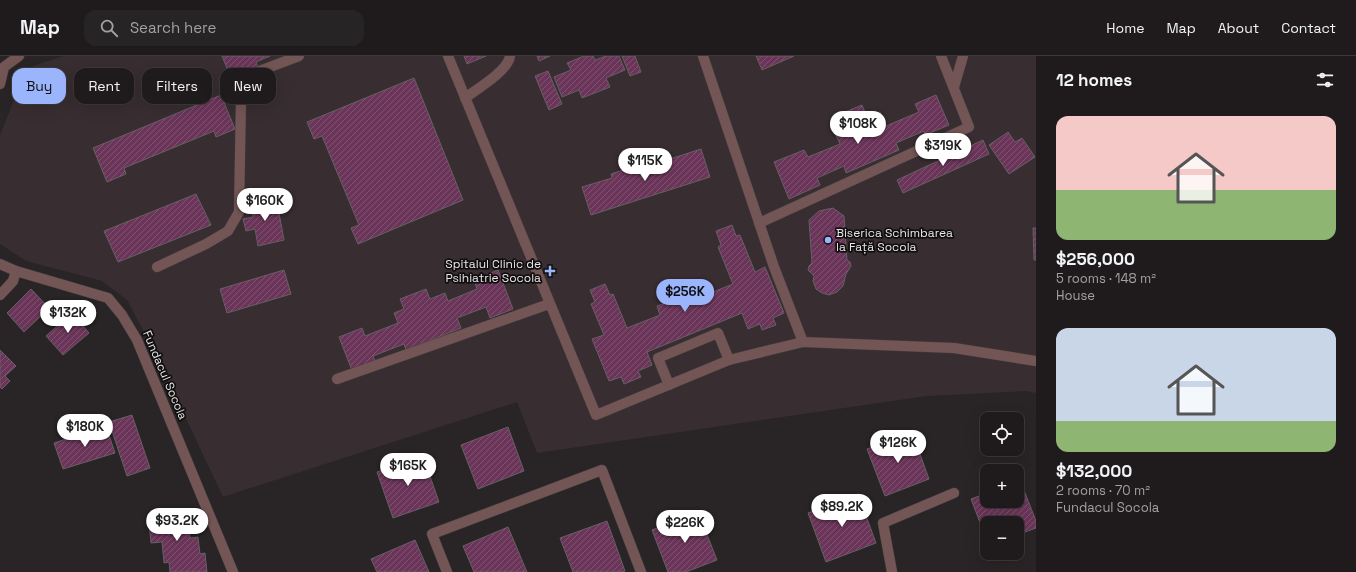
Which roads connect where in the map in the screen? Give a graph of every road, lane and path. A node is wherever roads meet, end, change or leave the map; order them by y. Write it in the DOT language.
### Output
graph roads {
  1 [pos="19,56"];
  2 [pos="299,56"];
  3 [pos="448,56"];
  4 [pos="510,56"];
  5 [pos="704,56"];
  6 [pos="942,56"];
  7 [pos="963,56"];
  8 [pos="0,84"];
  9 [pos="954,87"];
  10 [pos="465,98"];
  11 [pos="759,223"];
  12 [pos="0,264"];
  13 [pos="157,267"];
  14 [pos="16,270"];
  15 [pos="0,295"];
  16 [pos="549,304"];
  17 [pos="803,342"];
  18 [pos="729,360"];
  19 [pos="1036,361"];
  20 [pos="337,380"];
  21 [pos="669,385"];
  22 [pos="954,493"];
  23 [pos="233,572"];
  24 [pos="447,572"];
  25 [pos="641,572"];
  26 [pos="892,572"];
  1 -- 8 [label="street"];
  2 -- 13 [label="street"];
  3 -- 10 [label="street"];
  4 -- 10 [label="street"];
  5 -- 11 [label="street"];
  6 -- 9 [label="street"];
  7 -- 9 [label="street"];
  9 -- 11 [label="street"];
  10 -- 16 [label="street"];
  11 -- 17 [label="street"];
  12 -- 14 [label="street, Fundacul Socola"];
  14 -- 15 [label="street"];
  14 -- 23 [label="street, Fundacul Socola"];
  16 -- 20 [label="street"];
  16 -- 21 [label="street"];
  17 -- 18 [label="street"];
  17 -- 19 [label="street"];
  18 -- 21 [label="street"];
  18 -- 21 [label="street"];
  22 -- 26 [label="street"];
  24 -- 25 [label="street"];
}
